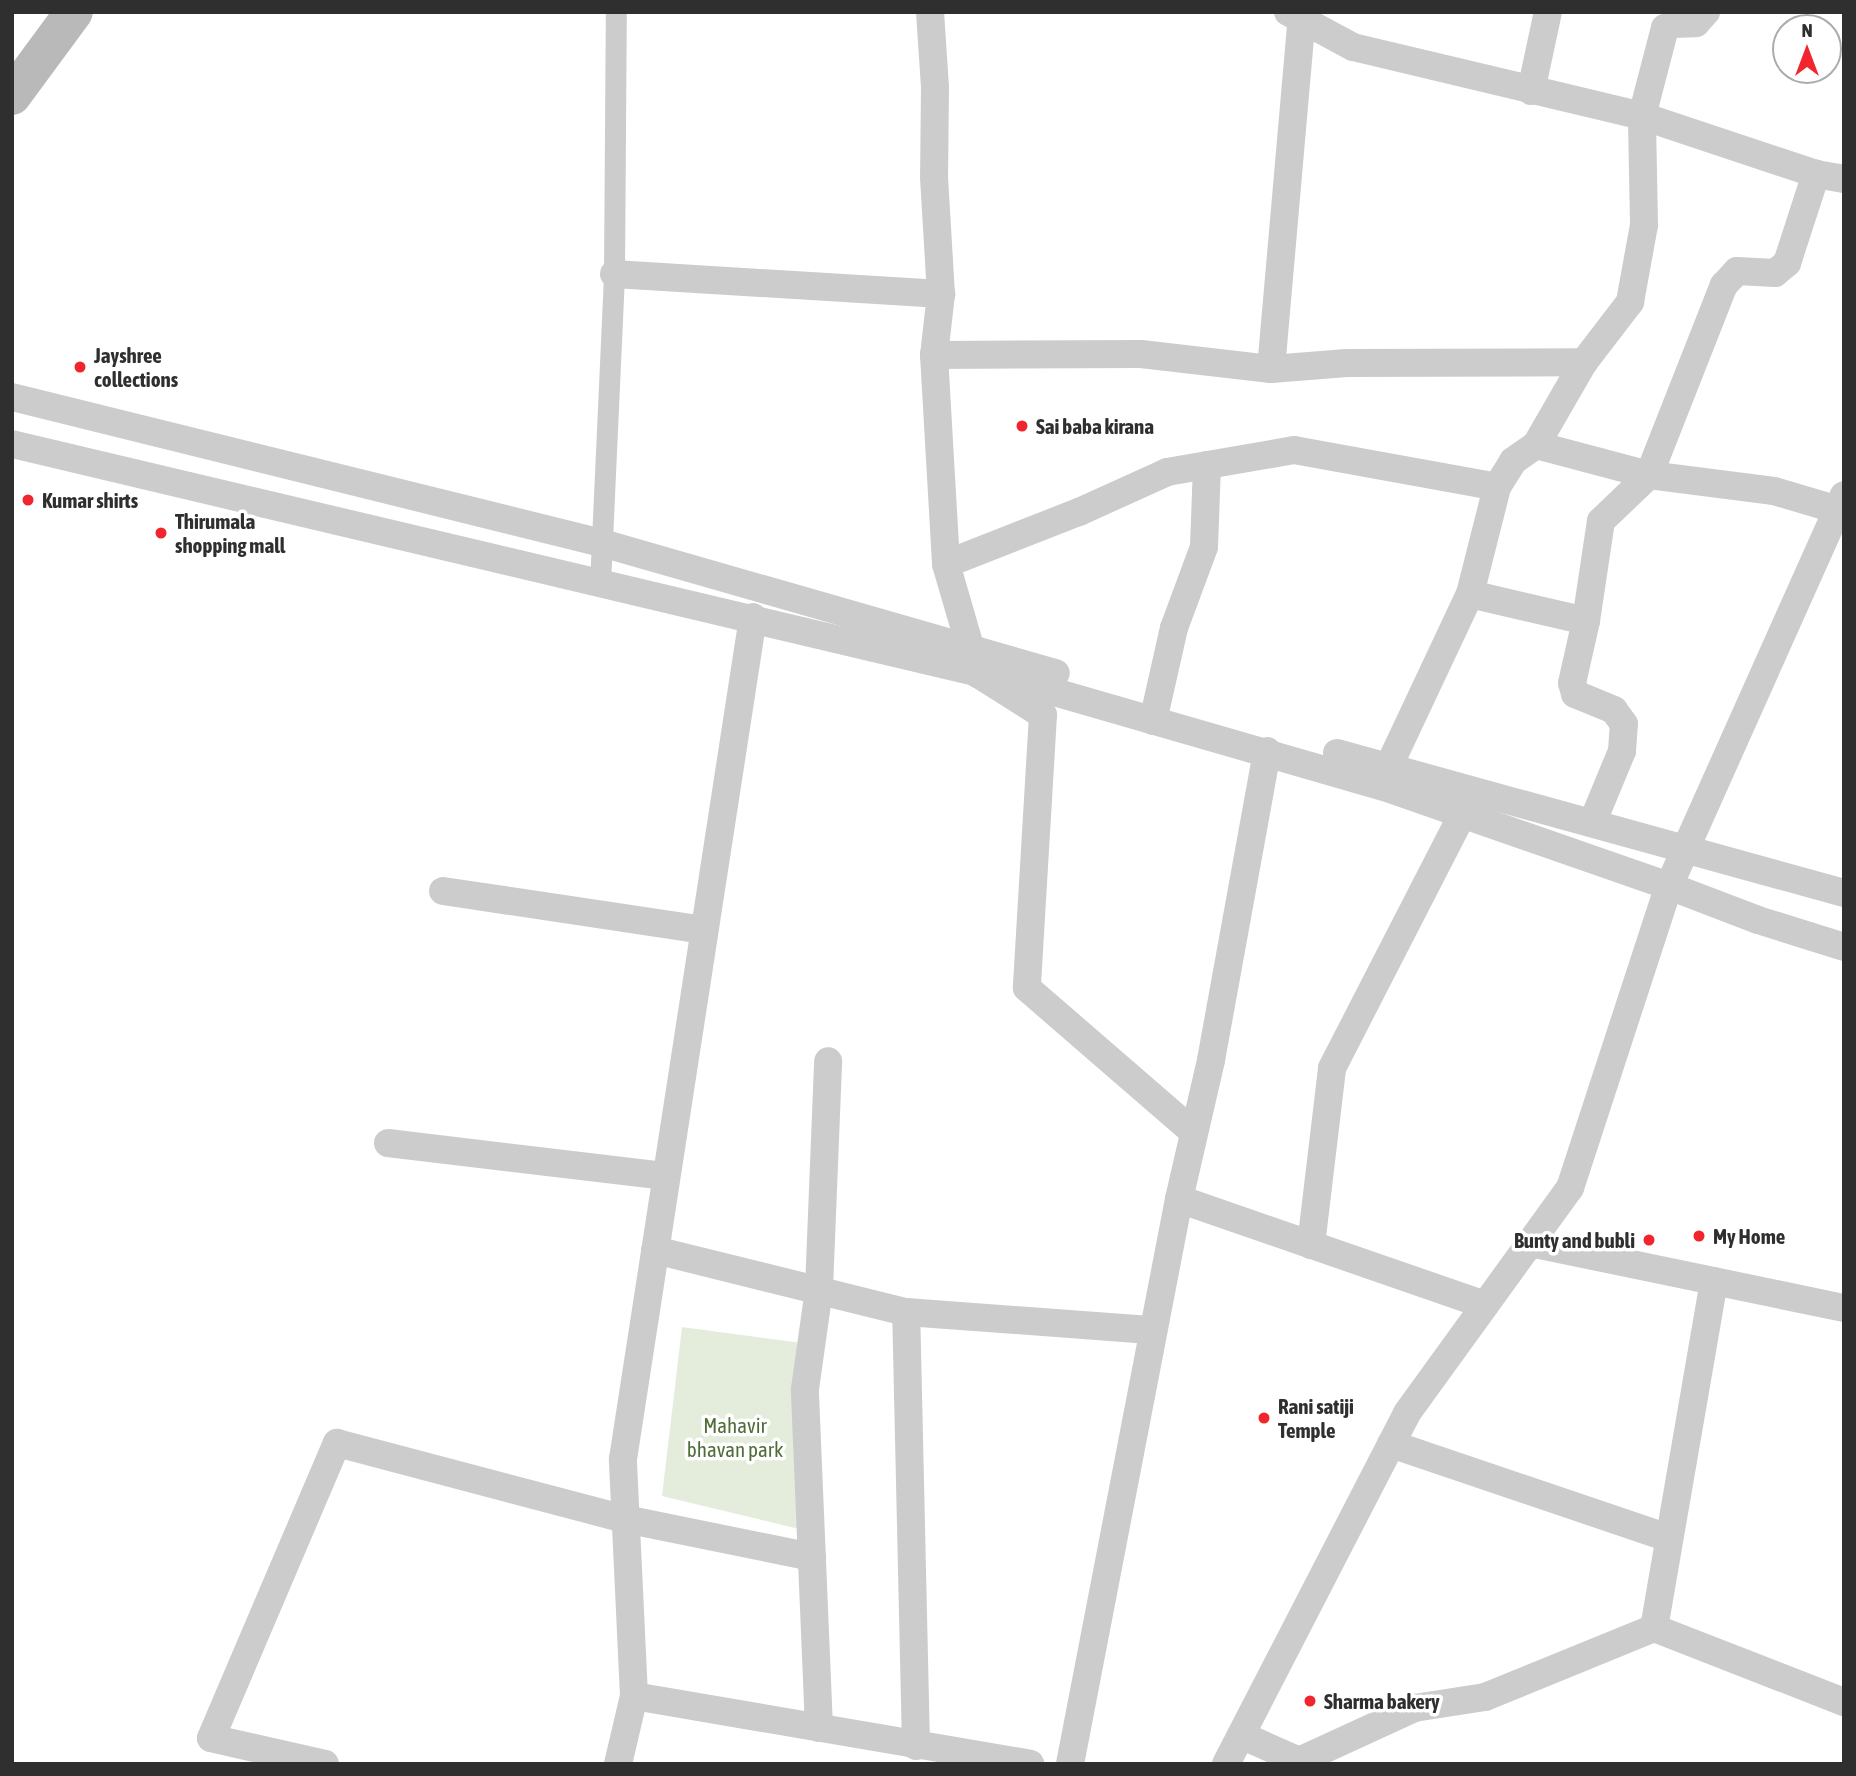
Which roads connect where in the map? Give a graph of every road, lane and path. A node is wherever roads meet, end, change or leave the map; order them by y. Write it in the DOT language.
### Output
graph roads {
  1 [pos="74,12"];
  2 [pos="616,12"];
  3 [pos="930,12"];
  4 [pos="1548,12"];
  5 [pos="1706,12"];
  6 [pos="1295,15"];
  7 [pos="1531,91"];
  8 [pos="12,96"];
  9 [pos="1642,116"];
  10 [pos="1816,173"];
  11 [pos="1844,180"];
  12 [pos="614,274"];
  13 [pos="941,294"];
  14 [pos="934,355"];
  15 [pos="1584,362"];
  16 [pos="1271,369"];
  17 [pos="12,397"];
  18 [pos="12,444"];
  19 [pos="1536,445"];
  20 [pos="1207,465"];
  21 [pos="1648,475"];
  22 [pos="1497,487"];
  23 [pos="1842,507"];
  24 [pos="602,543"];
  25 [pos="946,564"];
  26 [pos="600,584"];
  27 [pos="1470,594"];
  28 [pos="752,617"];
  29 [pos="1586,621"];
  30 [pos="975,661"];
  31 [pos="1155,711"];
  32 [pos="1267,751"];
  33 [pos="1391,779"];
  34 [pos="1462,815"];
  35 [pos="1593,821"];
  36 [pos="1686,849"];
  37 [pos="1669,886"];
  38 [pos="443,891"];
  39 [pos="1844,893"];
  40 [pos="703,930"];
  41 [pos="1844,947"];
  42 [pos="828,1061"];
  43 [pos="1193,1132"];
  44 [pos="388,1143"];
  45 [pos="666,1176"];
  46 [pos="1179,1199"];
  47 [pos="1530,1243"];
  48 [pos="1311,1245"];
  49 [pos="655,1250"];
  50 [pos="1714,1281"];
  51 [pos="818,1289"];
  52 [pos="1485,1305"];
  53 [pos="1844,1308"];
  54 [pos="906,1312"];
  55 [pos="1153,1330"];
  56 [pos="1391,1444"];
  57 [pos="625,1519"];
  58 [pos="1669,1538"];
  59 [pos="812,1557"];
  60 [pos="1654,1628"];
  61 [pos="634,1696"];
  62 [pos="1844,1702"];
  63 [pos="818,1728"];
  64 [pos="1241,1735"];
  65 [pos="916,1746"];
  66 [pos="325,1764"];
  67 [pos="618,1764"];
  68 [pos="1030,1764"];
  69 [pos="1070,1764"];
  70 [pos="1226,1764"];
  1 -- 8 [label="main road"];
  2 -- 12 [label="street"];
  3 -- 13 [label="street"];
  4 -- 7 [label="street"];
  5 -- 9 [label="street"];
  6 -- 7 [label="street"];
  6 -- 16 [label="street"];
  7 -- 9 [label="street"];
  9 -- 10 [label="street"];
  9 -- 15 [label="street"];
  10 -- 11 [label="street"];
  10 -- 21 [label="street"];
  12 -- 13 [label="street"];
  12 -- 24 [label="street"];
  13 -- 14 [label="street"];
  14 -- 16 [label="street"];
  14 -- 25 [label="street"];
  15 -- 16 [label="street"];
  15 -- 19 [label="street"];
  17 -- 24 [label="street"];
  18 -- 26 [label="street"];
  19 -- 21 [label="street"];
  19 -- 22 [label="street"];
  20 -- 22 [label="street"];
  20 -- 25 [label="street"];
  20 -- 31 [label="street"];
  21 -- 23 [label="street"];
  21 -- 29 [label="street"];
  22 -- 27 [label="street"];
  23 -- 36 [label="street"];
  24 -- 26 [label="street"];
  24 -- 30 [label="street"];
  25 -- 30 [label="street"];
  26 -- 28 [label="street"];
  27 -- 29 [label="street"];
  27 -- 33 [label="street"];
  28 -- 30 [label="street"];
  28 -- 40 [label="street"];
  29 -- 35 [label="street"];
  30 -- 31 [label="street"];
  30 -- 43 [label="street"];
  31 -- 32 [label="street"];
  31 -- 33 [label="street"];
  32 -- 33 [label="street"];
  32 -- 43 [label="street"];
  33 -- 34 [label="street"];
  33 -- 35 [label="street"];
  34 -- 37 [label="street"];
  34 -- 48 [label="street"];
  35 -- 36 [label="street"];
  36 -- 37 [label="street"];
  36 -- 39 [label="street"];
  37 -- 41 [label="street"];
  37 -- 47 [label="street"];
  38 -- 40 [label="street"];
  40 -- 45 [label="street"];
  42 -- 51 [label="street"];
  43 -- 46 [label="street"];
  44 -- 45 [label="street"];
  45 -- 49 [label="street"];
  46 -- 48 [label="street"];
  46 -- 55 [label="street"];
  47 -- 50 [label="street"];
  47 -- 52 [label="street"];
  48 -- 52 [label="street"];
  49 -- 51 [label="street"];
  49 -- 57 [label="street"];
  50 -- 53 [label="street"];
  50 -- 58 [label="street"];
  51 -- 54 [label="street"];
  51 -- 59 [label="street"];
  52 -- 56 [label="street"];
  54 -- 55 [label="street"];
  54 -- 65 [label="street"];
  55 -- 69 [label="street"];
  56 -- 58 [label="street"];
  56 -- 64 [label="street"];
  57 -- 59 [label="street"];
  57 -- 61 [label="street"];
  57 -- 66 [label="street"];
  58 -- 60 [label="street"];
  59 -- 63 [label="street"];
  60 -- 62 [label="street"];
  60 -- 64 [label="street"];
  61 -- 63 [label="street"];
  61 -- 67 [label="street"];
  63 -- 65 [label="street"];
  64 -- 70 [label="street"];
  65 -- 68 [label="street"];
}
